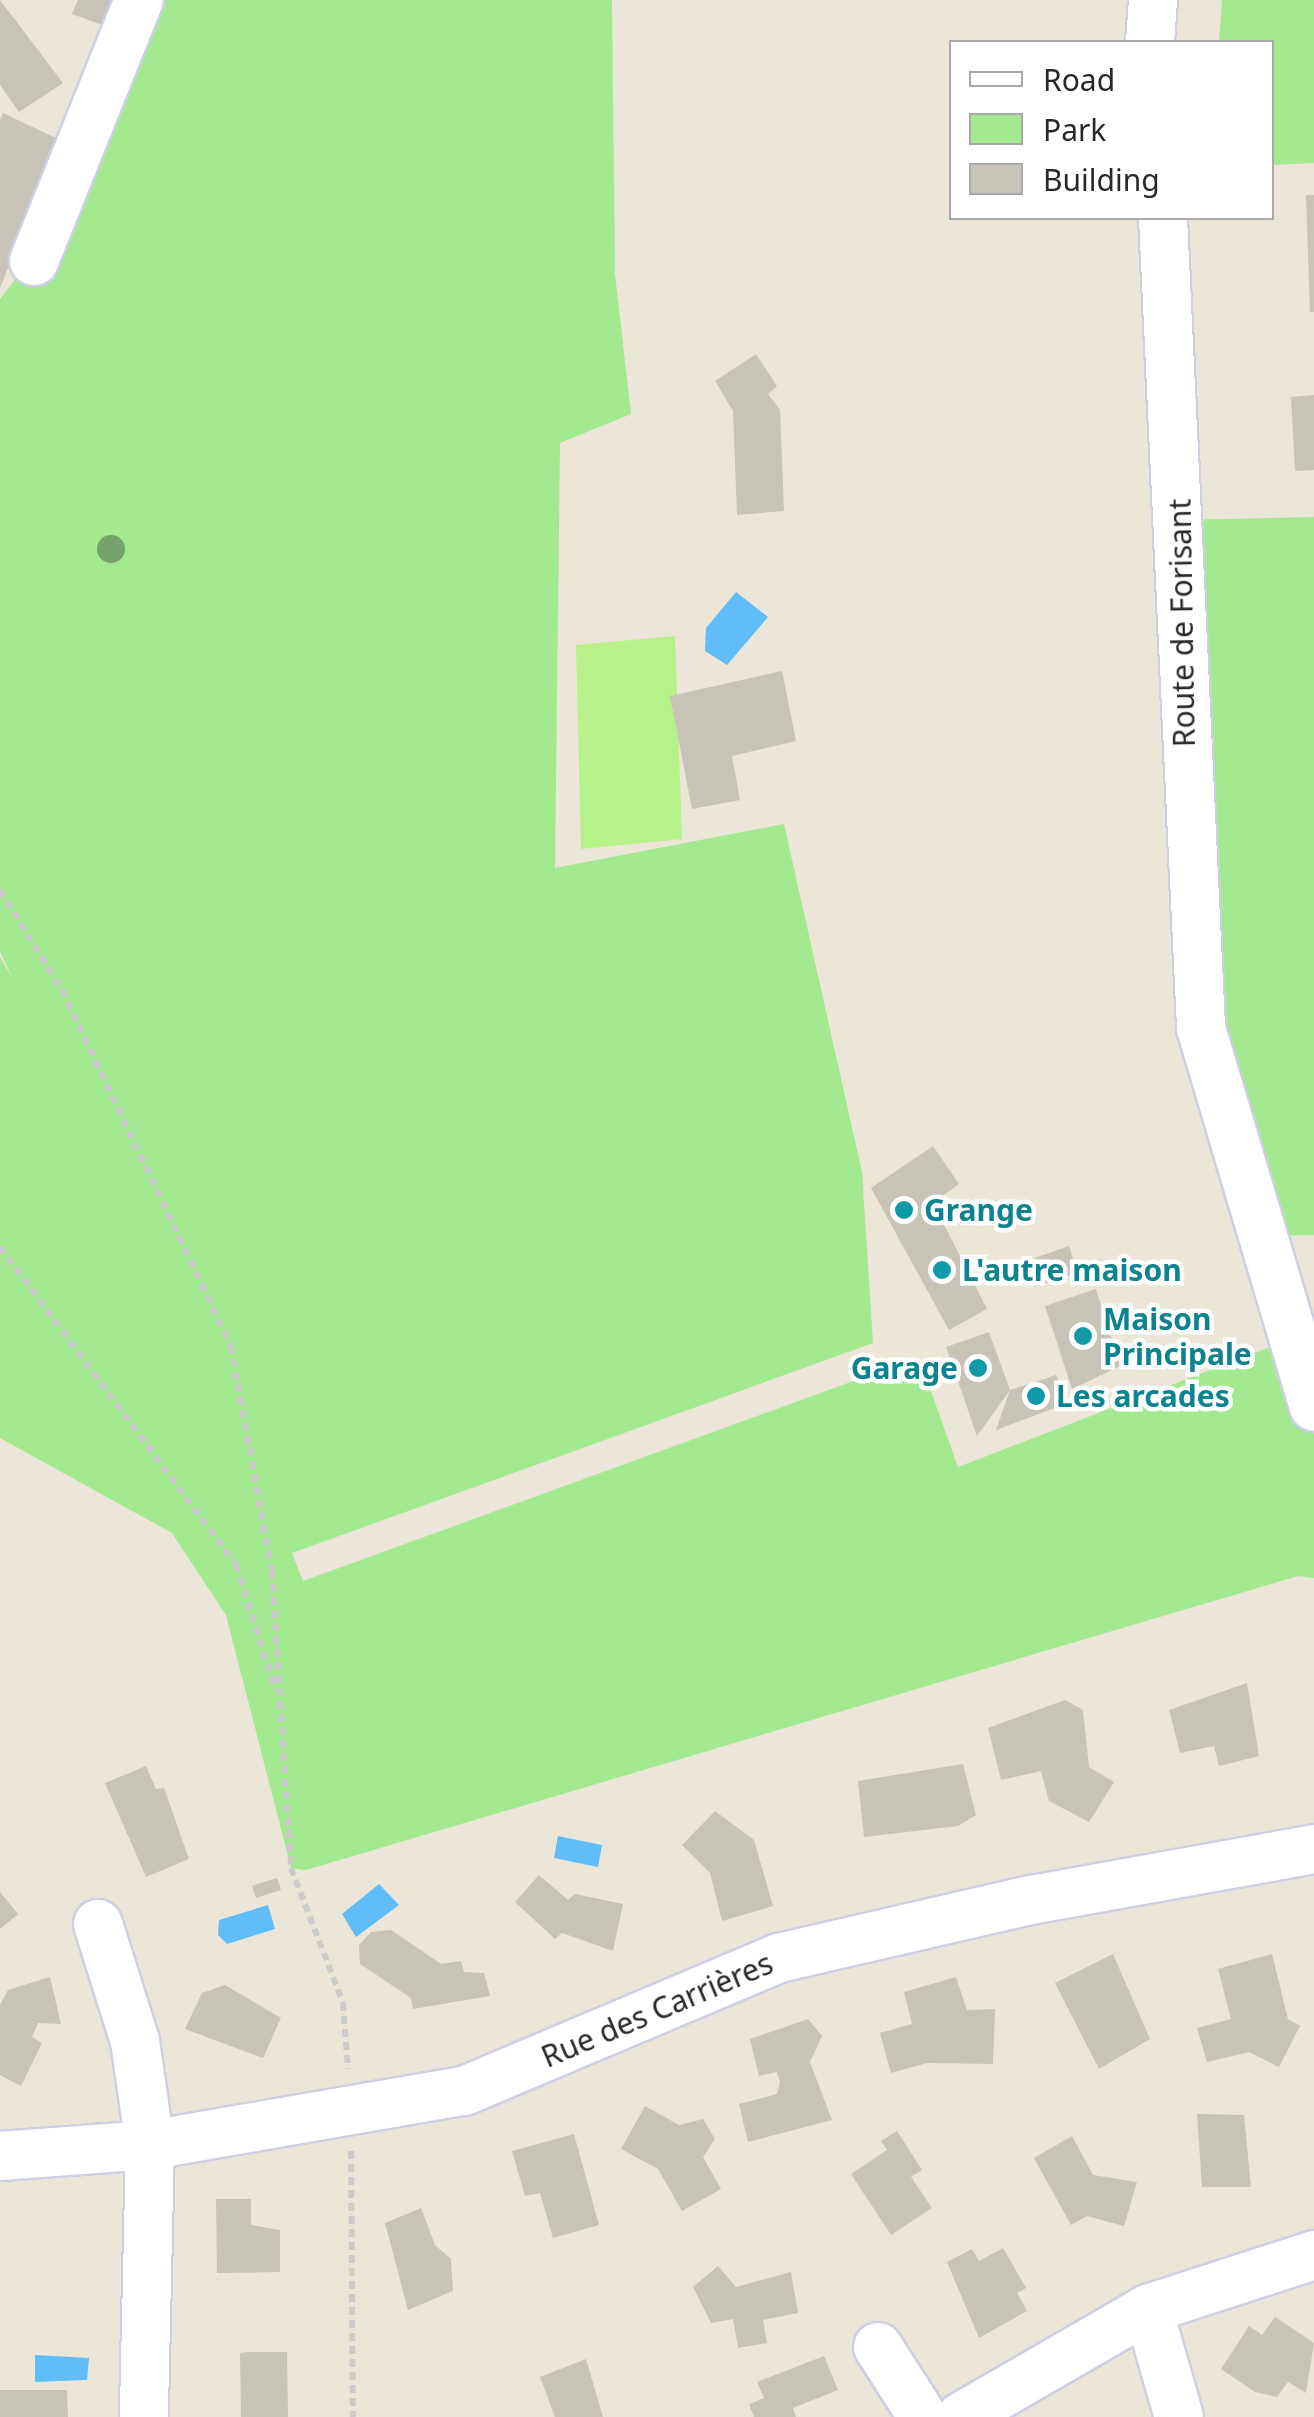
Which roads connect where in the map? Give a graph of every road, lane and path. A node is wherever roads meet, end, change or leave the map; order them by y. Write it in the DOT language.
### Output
graph roads {
  1 [pos="139,0"];
  2 [pos="1153,0"];
  3 [pos="1150,40"];
  4 [pos="1163,220"];
  5 [pos="34,261"];
  6 [pos="0,890"];
  7 [pos="0,1247"];
  8 [pos="1314,1406"];
  9 [pos="280,1700"];
  10 [pos="1314,1849"];
  11 [pos="98,1924"];
  12 [pos="352,2106"];
  13 [pos="150,2145"];
  14 [pos="0,2156"];
  15 [pos="1314,2255"];
  16 [pos="1148,2309"];
  17 [pos="878,2346"];
  18 [pos="144,2417"];
  19 [pos="353,2417"];
  20 [pos="923,2417"];
  21 [pos="961,2417"];
  22 [pos="1179,2417"];
  1 -- 5 [label="street"];
  2 -- 3 [label="street"];
  4 -- 8 [label="street, Route de Forisant"];
  6 -- 9 [label="path"];
  7 -- 9 [label="path"];
  9 -- 12 [label="path"];
  10 -- 12 [label="street, Rue des Carrières"];
  11 -- 13 [label="street"];
  12 -- 13 [label="street, Rue des Carrières"];
  12 -- 19 [label="path"];
  13 -- 14 [label="street, Rue des Carrières"];
  13 -- 18 [label="street"];
  15 -- 16 [label="street"];
  16 -- 21 [label="street"];
  16 -- 22 [label="street"];
  17 -- 20 [label="street"];
}
